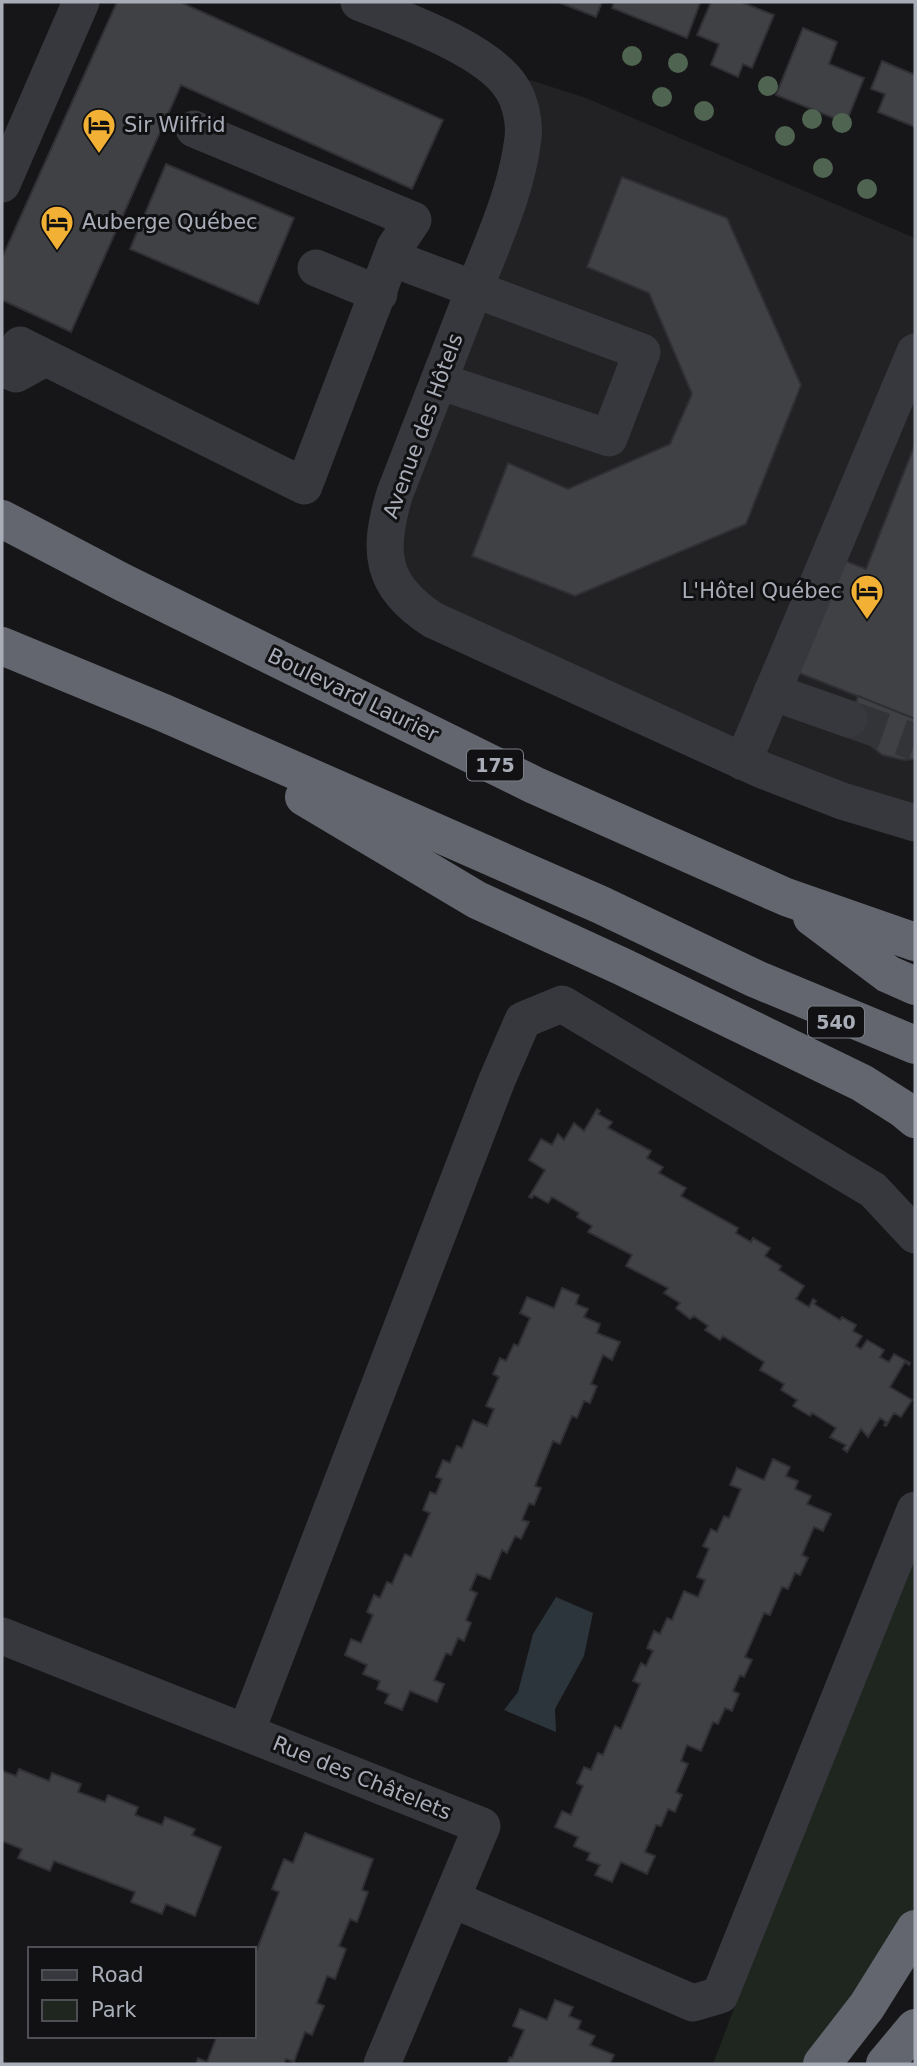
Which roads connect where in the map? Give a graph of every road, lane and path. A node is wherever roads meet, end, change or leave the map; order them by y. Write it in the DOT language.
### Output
graph roads {
  1 [pos="81,2"];
  2 [pos="359,2"];
  3 [pos="194,129"];
  4 [pos="2,184"];
  5 [pos="391,258"];
  6 [pos="316,268"];
  7 [pos="475,289"];
  8 [pos="379,294"];
  9 [pos="915,352"];
  10 [pos="22,357"];
  11 [pos="439,381"];
  12 [pos="2,519"];
  13 [pos="2,646"];
  14 [pos="772,692"];
  15 [pos="164,713"];
  16 [pos="849,719"];
  17 [pos="743,762"];
  18 [pos="915,822"];
  19 [pos="786,897"];
  20 [pos="915,942"];
  21 [pos="756,979"];
  22 [pos="915,986"];
  23 [pos="915,1045"];
  24 [pos="915,1065"];
  25 [pos="915,1119"];
  26 [pos="915,1235"];
  27 [pos="915,1510"];
  28 [pos="2,1636"];
  29 [pos="246,1732"];
  30 [pos="452,1899"];
  31 [pos="915,1929"];
  32 [pos="915,2028"];
  33 [pos="382,2064"];
  34 [pos="822,2064"];
  35 [pos="885,2064"];
  1 -- 4 [label="street"];
  2 -- 7 [label="street, Avenue des Hôtels"];
  3 -- 5 [label="street"];
  5 -- 7 [label="street"];
  5 -- 8 [label="street"];
  6 -- 8 [label="street"];
  7 -- 11 [label="street, Avenue des Hôtels"];
  7 -- 11 [label="street"];
  8 -- 10 [label="street"];
  9 -- 14 [label="street"];
  11 -- 17 [label="street, Avenue des Hôtels"];
  12 -- 19 [label="highway, Boulevard Laurier / 175"];
  13 -- 15 [label="highway"];
  14 -- 16 [label="street"];
  14 -- 17 [label="street"];
  15 -- 21 [label="highway"];
  15 -- 25 [label="highway"];
  17 -- 18 [label="street, Avenue des Hôtels"];
  19 -- 20 [label="highway"];
  19 -- 22 [label="highway"];
  21 -- 23 [label="highway"];
  21 -- 24 [label="highway, 540"];
  26 -- 29 [label="street"];
  27 -- 30 [label="street"];
  28 -- 29 [label="street, Rue des Châtelets"];
  29 -- 30 [label="street, Rue des Châtelets"];
  30 -- 33 [label="street, Rue des Châtelets"];
  31 -- 34 [label="highway"];
  32 -- 35 [label="highway"];
}
